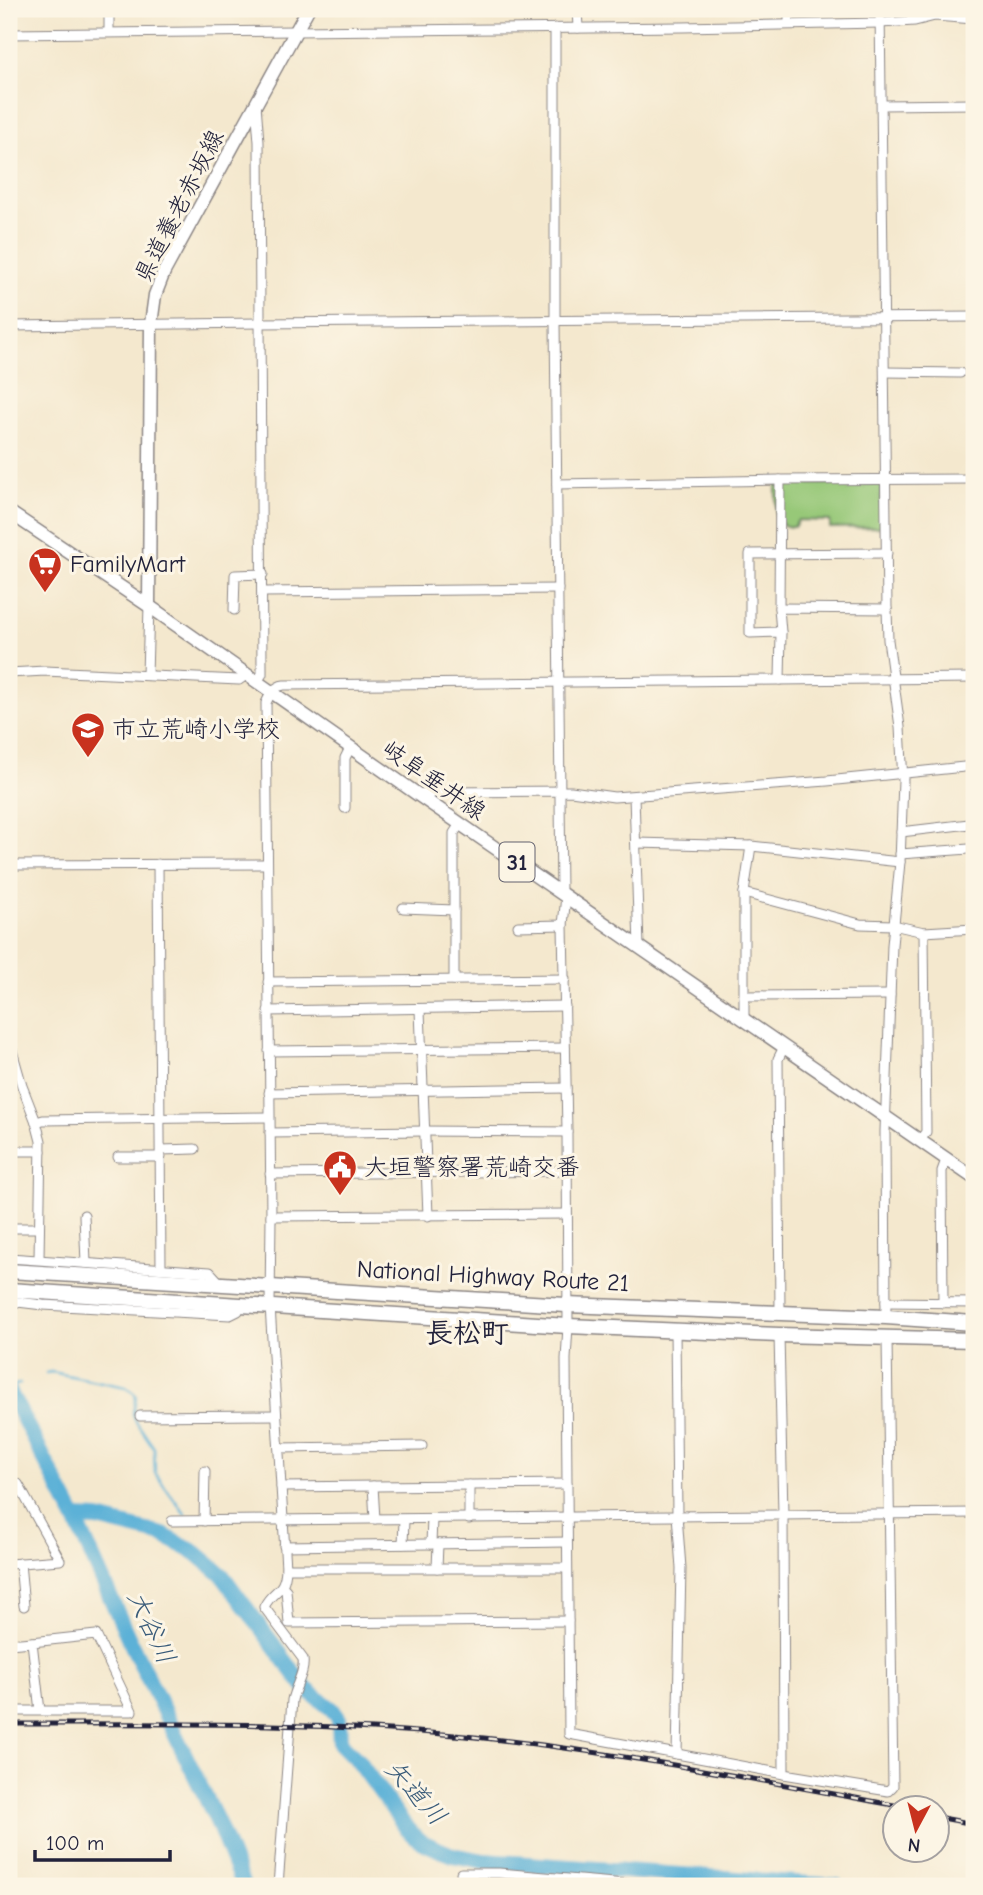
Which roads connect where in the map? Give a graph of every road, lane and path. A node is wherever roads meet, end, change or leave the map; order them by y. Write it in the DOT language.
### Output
graph roads {
  1 [pos="109,9"];
  2 [pos="308,9"];
  3 [pos="578,9"];
  4 [pos="789,9"];
  5 [pos="880,9"];
  6 [pos="974,19"];
  7 [pos="880,23"];
  8 [pos="789,24"];
  9 [pos="555,28"];
  10 [pos="578,28"];
  11 [pos="296,29"];
  12 [pos="109,32"];
  13 [pos="9,34"];
  14 [pos="256,104"];
  15 [pos="974,104"];
  16 [pos="882,105"];
  17 [pos="884,317"];
  18 [pos="974,317"];
  19 [pos="555,321"];
  20 [pos="261,323"];
  21 [pos="151,324"];
  22 [pos="9,327"];
  23 [pos="885,372"];
  24 [pos="960,373"];
  25 [pos="886,479"];
  26 [pos="974,479"];
  27 [pos="780,480"];
  28 [pos="557,484"];
  29 [pos="9,512"];
  30 [pos="887,553"];
  31 [pos="779,554"];
  32 [pos="262,574"];
  33 [pos="558,589"];
  34 [pos="263,592"];
  35 [pos="149,606"];
  36 [pos="779,608"];
  37 [pos="887,609"];
  38 [pos="234,610"];
  39 [pos="781,632"];
  40 [pos="9,673"];
  41 [pos="147,675"];
  42 [pos="252,678"];
  43 [pos="974,678"];
  44 [pos="893,679"];
  45 [pos="780,680"];
  46 [pos="559,682"];
  47 [pos="272,693"];
  48 [pos="351,748"];
  49 [pos="974,766"];
  50 [pos="902,773"];
  51 [pos="559,791"];
  52 [pos="417,794"];
  53 [pos="634,796"];
  54 [pos="345,808"];
  55 [pos="460,824"];
  56 [pos="969,824"];
  57 [pos="901,832"];
  58 [pos="637,843"];
  59 [pos="751,846"];
  60 [pos="968,849"];
  61 [pos="900,858"];
  62 [pos="158,864"];
  63 [pos="267,864"];
  64 [pos="9,865"];
  65 [pos="744,893"];
  66 [pos="563,894"];
  67 [pos="402,908"];
  68 [pos="454,910"];
  69 [pos="564,925"];
  70 [pos="893,925"];
  71 [pos="518,926"];
  72 [pos="974,929"];
  73 [pos="924,932"];
  74 [pos="639,947"];
  75 [pos="565,979"];
  76 [pos="454,980"];
  77 [pos="268,982"];
  78 [pos="890,995"];
  79 [pos="744,996"];
  80 [pos="565,1006"];
  81 [pos="420,1010"];
  82 [pos="268,1011"];
  83 [pos="744,1019"];
  84 [pos="9,1040"];
  85 [pos="784,1047"];
  86 [pos="565,1048"];
  87 [pos="421,1050"];
  88 [pos="269,1051"];
  89 [pos="566,1088"];
  90 [pos="422,1091"];
  91 [pos="269,1093"];
  92 [pos="886,1117"];
  93 [pos="269,1118"];
  94 [pos="160,1119"];
  95 [pos="36,1122"];
  96 [pos="424,1131"];
  97 [pos="567,1132"];
  98 [pos="270,1133"];
  99 [pos="920,1140"];
  100 [pos="195,1149"];
  101 [pos="9,1151"];
  102 [pos="41,1152"];
  103 [pos="161,1154"];
  104 [pos="118,1157"];
  105 [pos="946,1160"];
  106 [pos="567,1171"];
  107 [pos="426,1173"];
  108 [pos="270,1174"];
  109 [pos="974,1178"];
  110 [pos="566,1214"];
  111 [pos="85,1215"];
  112 [pos="271,1216"];
  113 [pos="428,1216"];
  114 [pos="9,1228"];
  115 [pos="39,1228"];
  116 [pos="9,1258"];
  117 [pos="38,1258"];
  118 [pos="86,1263"];
  119 [pos="161,1268"];
  120 [pos="9,1271"];
  121 [pos="222,1285"];
  122 [pos="270,1286"];
  123 [pos="9,1290"];
  124 [pos="9,1301"];
  125 [pos="943,1303"];
  126 [pos="974,1303"];
  127 [pos="240,1305"];
  128 [pos="566,1305"];
  129 [pos="270,1306"];
  130 [pos="886,1309"];
  131 [pos="780,1313"];
  132 [pos="974,1323"];
  133 [pos="568,1326"];
  134 [pos="675,1330"];
  135 [pos="779,1335"];
  136 [pos="887,1338"];
  137 [pos="974,1340"];
  138 [pos="276,1415"];
  139 [pos="139,1416"];
  140 [pos="422,1446"];
  141 [pos="279,1448"];
  142 [pos="205,1471"];
  143 [pos="567,1484"];
  144 [pos="9,1485"];
  145 [pos="469,1485"];
  146 [pos="281,1486"];
  147 [pos="373,1486"];
  148 [pos="974,1513"];
  149 [pos="783,1514"];
  150 [pos="889,1514"];
  151 [pos="677,1515"];
  152 [pos="566,1517"];
  153 [pos="375,1519"];
  154 [pos="469,1519"];
  155 [pos="404,1520"];
  156 [pos="432,1520"];
  157 [pos="172,1521"];
  158 [pos="204,1521"];
  159 [pos="282,1521"];
  160 [pos="567,1542"];
  161 [pos="403,1544"];
  162 [pos="435,1544"];
  163 [pos="284,1546"];
  164 [pos="9,1563"];
  165 [pos="20,1563"];
  166 [pos="438,1568"];
  167 [pos="567,1568"];
  168 [pos="286,1569"];
  169 [pos="282,1586"];
  170 [pos="24,1606"];
  171 [pos="568,1621"];
  172 [pos="32,1642"];
  173 [pos="9,1644"];
  174 [pos="9,1711"];
  175 [pos="40,1711"];
  176 [pos="677,1754"];
  177 [pos="784,1774"];
  178 [pos="461,1873"];
  179 [pos="278,1886"];
  180 [pos="648,1886"];
  1 -- 12 [label="street"];
  2 -- 11 [label="main road, 県道養老赤坂線"];
  3 -- 10 [label="street"];
  4 -- 8 [label="street"];
  5 -- 7 [label="street"];
  6 -- 7 [label="street"];
  7 -- 8 [label="street"];
  7 -- 16 [label="street"];
  8 -- 10 [label="street"];
  9 -- 10 [label="street"];
  9 -- 11 [label="street"];
  9 -- 19 [label="street"];
  11 -- 12 [label="street"];
  11 -- 14 [label="main road, 県道養老赤坂線"];
  12 -- 13 [label="street"];
  14 -- 20 [label="street"];
  14 -- 21 [label="main road, 県道養老赤坂線"];
  15 -- 16 [label="street"];
  16 -- 17 [label="street"];
  17 -- 18 [label="street"];
  17 -- 19 [label="street"];
  17 -- 23 [label="street"];
  19 -- 20 [label="street"];
  19 -- 28 [label="street"];
  20 -- 21 [label="street"];
  20 -- 32 [label="street"];
  21 -- 22 [label="street"];
  21 -- 35 [label="main road, 県道養老赤坂線"];
  23 -- 24 [label="street"];
  23 -- 25 [label="street"];
  25 -- 26 [label="street"];
  25 -- 27 [label="street"];
  25 -- 30 [label="street"];
  27 -- 28 [label="street"];
  27 -- 31 [label="street"];
  28 -- 33 [label="street"];
  29 -- 35 [label="main road, 岐阜垂井線 / 31"];
  30 -- 31 [label="street"];
  30 -- 37 [label="street"];
  31 -- 36 [label="street"];
  31 -- 39 [label="street"];
  32 -- 34 [label="street"];
  32 -- 38 [label="street"];
  33 -- 34 [label="street"];
  33 -- 46 [label="street"];
  34 -- 42 [label="street"];
  35 -- 41 [label="street"];
  35 -- 42 [label="main road, 岐阜垂井線 / 31"];
  36 -- 37 [label="street"];
  36 -- 39 [label="street"];
  37 -- 44 [label="street"];
  39 -- 45 [label="street"];
  40 -- 41 [label="street"];
  41 -- 42 [label="street"];
  42 -- 47 [label="main road, 岐阜垂井線 / 31"];
  43 -- 44 [label="street"];
  44 -- 45 [label="street"];
  44 -- 50 [label="street"];
  45 -- 46 [label="street"];
  46 -- 47 [label="street"];
  46 -- 51 [label="street"];
  47 -- 48 [label="main road, 岐阜垂井線 / 31"];
  47 -- 63 [label="street"];
  48 -- 52 [label="main road, 岐阜垂井線 / 31"];
  48 -- 54 [label="street"];
  49 -- 50 [label="street"];
  50 -- 53 [label="street"];
  50 -- 57 [label="street"];
  51 -- 52 [label="street"];
  51 -- 53 [label="street"];
  51 -- 66 [label="street"];
  52 -- 55 [label="main road, 岐阜垂井線 / 31"];
  53 -- 58 [label="street"];
  55 -- 66 [label="main road, 岐阜垂井線 / 31"];
  55 -- 68 [label="street"];
  56 -- 57 [label="street"];
  57 -- 61 [label="street"];
  58 -- 59 [label="street"];
  58 -- 74 [label="street"];
  59 -- 61 [label="street"];
  59 -- 65 [label="street"];
  60 -- 61 [label="street"];
  61 -- 70 [label="street"];
  62 -- 63 [label="street"];
  62 -- 64 [label="street"];
  62 -- 94 [label="street"];
  63 -- 77 [label="street"];
  65 -- 70 [label="street"];
  65 -- 79 [label="street"];
  66 -- 69 [label="street"];
  66 -- 74 [label="main road, 岐阜垂井線 / 31"];
  67 -- 68 [label="street"];
  68 -- 76 [label="street"];
  69 -- 71 [label="street"];
  69 -- 75 [label="street"];
  70 -- 73 [label="street"];
  70 -- 78 [label="street"];
  72 -- 73 [label="street"];
  73 -- 99 [label="street"];
  74 -- 83 [label="main road, 岐阜垂井線 / 31"];
  75 -- 76 [label="street"];
  75 -- 80 [label="street"];
  76 -- 77 [label="street"];
  77 -- 82 [label="street"];
  78 -- 79 [label="street"];
  78 -- 92 [label="street"];
  79 -- 83 [label="street"];
  80 -- 81 [label="street"];
  80 -- 86 [label="street"];
  81 -- 82 [label="street"];
  81 -- 87 [label="street"];
  82 -- 88 [label="street"];
  83 -- 85 [label="main road, 岐阜垂井線 / 31"];
  84 -- 95 [label="street"];
  85 -- 92 [label="main road, 岐阜垂井線 / 31"];
  85 -- 131 [label="street"];
  86 -- 87 [label="street"];
  86 -- 89 [label="street"];
  87 -- 88 [label="street"];
  87 -- 90 [label="street"];
  88 -- 91 [label="street"];
  89 -- 90 [label="street"];
  89 -- 97 [label="street"];
  90 -- 91 [label="street"];
  90 -- 96 [label="street"];
  91 -- 93 [label="street"];
  92 -- 99 [label="main road, 岐阜垂井線 / 31"];
  92 -- 130 [label="street"];
  93 -- 94 [label="street"];
  93 -- 98 [label="street"];
  94 -- 95 [label="street"];
  94 -- 103 [label="street"];
  95 -- 102 [label="street"];
  96 -- 97 [label="street"];
  96 -- 98 [label="street"];
  96 -- 107 [label="street"];
  97 -- 106 [label="street"];
  98 -- 108 [label="street"];
  99 -- 105 [label="main road, 岐阜垂井線 / 31"];
  100 -- 103 [label="street"];
  101 -- 102 [label="street"];
  102 -- 115 [label="street"];
  103 -- 104 [label="street"];
  103 -- 119 [label="street"];
  105 -- 109 [label="main road, 岐阜垂井線 / 31"];
  105 -- 125 [label="street"];
  106 -- 107 [label="street"];
  106 -- 110 [label="street"];
  107 -- 108 [label="street"];
  107 -- 113 [label="street"];
  108 -- 112 [label="street"];
  110 -- 113 [label="street"];
  110 -- 128 [label="street"];
  111 -- 118 [label="street"];
  112 -- 113 [label="street"];
  112 -- 122 [label="street"];
  114 -- 115 [label="street"];
  115 -- 117 [label="street"];
  116 -- 117 [label="street"];
  117 -- 118 [label="street"];
  118 -- 119 [label="street"];
  119 -- 121 [label="street"];
  120 -- 121 [label="highway, National Highway Route 21"];
  121 -- 122 [label="highway, National Highway Route 21"];
  122 -- 128 [label="highway, National Highway Route 21"];
  122 -- 129 [label="street"];
  123 -- 127 [label="highway, National Highway Route 21"];
  124 -- 127 [label="street"];
  125 -- 126 [label="street"];
  125 -- 130 [label="street"];
  127 -- 129 [label="highway, National Highway Route 21"];
  128 -- 131 [label="highway, National Highway Route 21"];
  128 -- 133 [label="street"];
  129 -- 133 [label="highway, National Highway Route 21"];
  129 -- 138 [label="street"];
  130 -- 131 [label="highway, National Highway Route 21"];
  130 -- 132 [label="highway, National Highway Route 21"];
  133 -- 134 [label="highway, National Highway Route 21"];
  133 -- 143 [label="street"];
  134 -- 135 [label="highway, National Highway Route 21"];
  134 -- 151 [label="street"];
  135 -- 136 [label="highway, National Highway Route 21"];
  135 -- 149 [label="street"];
  136 -- 137 [label="highway, National Highway Route 21"];
  136 -- 150 [label="street"];
  138 -- 139 [label="street"];
  138 -- 141 [label="street"];
  140 -- 141 [label="street"];
  141 -- 146 [label="street"];
  142 -- 158 [label="street"];
  143 -- 145 [label="street"];
  143 -- 152 [label="street"];
  144 -- 165 [label="street"];
  145 -- 147 [label="street"];
  145 -- 154 [label="street"];
  146 -- 147 [label="street"];
  146 -- 159 [label="street"];
  147 -- 153 [label="street"];
  148 -- 150 [label="street"];
  149 -- 150 [label="street"];
  149 -- 151 [label="street"];
  149 -- 177 [label="street"];
  150 -- 177 [label="street"];
  151 -- 152 [label="street"];
  151 -- 176 [label="street"];
  152 -- 154 [label="street"];
  152 -- 160 [label="street"];
  153 -- 155 [label="street"];
  153 -- 159 [label="street"];
  154 -- 156 [label="street"];
  155 -- 156 [label="street"];
  155 -- 161 [label="street"];
  156 -- 162 [label="street"];
  157 -- 158 [label="street"];
  158 -- 159 [label="street"];
  159 -- 163 [label="street"];
  160 -- 162 [label="street"];
  160 -- 167 [label="street"];
  161 -- 162 [label="street"];
  161 -- 163 [label="street"];
  162 -- 166 [label="street"];
  163 -- 168 [label="street"];
  164 -- 165 [label="street"];
  165 -- 170 [label="street"];
  166 -- 167 [label="street"];
  166 -- 168 [label="street"];
  167 -- 171 [label="street"];
  168 -- 169 [label="street"];
  169 -- 171 [label="street"];
  169 -- 179 [label="street"];
  171 -- 176 [label="street"];
  172 -- 173 [label="street"];
  172 -- 175 [label="street"];
  172 -- 175 [label="street"];
  174 -- 175 [label="street"];
  176 -- 177 [label="street"];
  178 -- 180 [label="street"];
}
